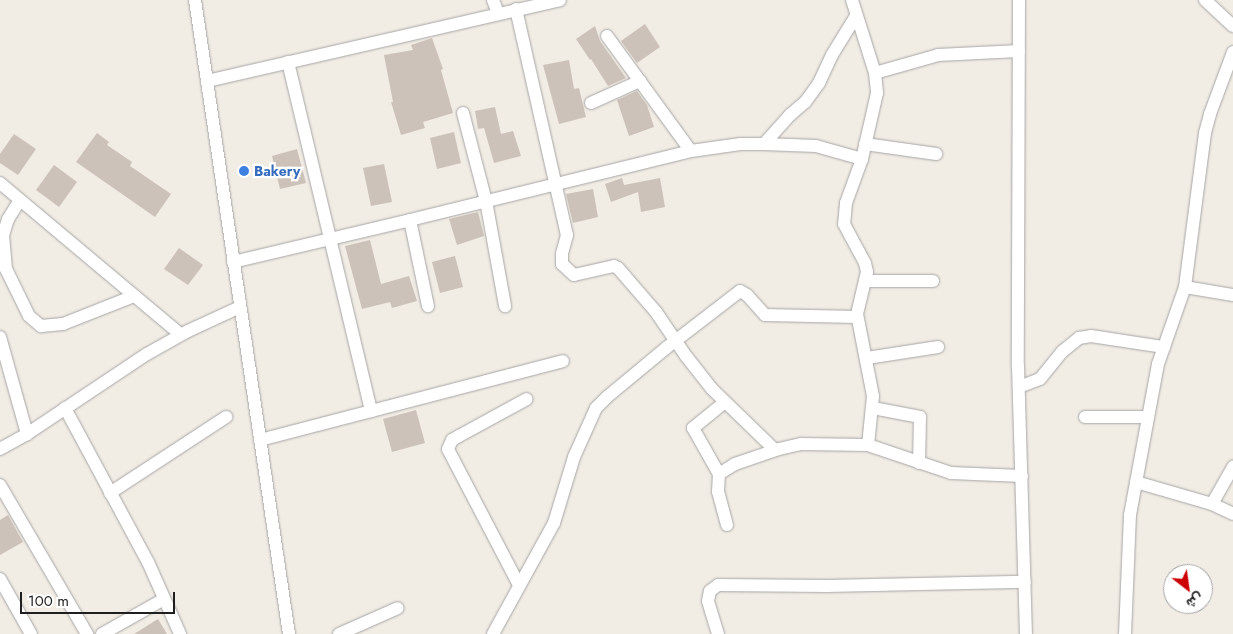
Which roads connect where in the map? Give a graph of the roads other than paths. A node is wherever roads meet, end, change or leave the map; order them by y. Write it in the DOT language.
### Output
graph roads {
  1 [pos="195,0"];
  2 [pos="493,0"];
  3 [pos="560,0"];
  4 [pos="852,0"];
  5 [pos="1019,0"];
  6 [pos="1205,0"];
  7 [pos="516,9"];
  8 [pos="498,13"];
  9 [pos="856,16"];
  10 [pos="1233,26"];
  11 [pos="607,36"];
  12 [pos="1020,51"];
  13 [pos="1233,52"];
  14 [pos="288,62"];
  15 [pos="875,73"];
  16 [pos="207,81"];
  17 [pos="640,81"];
  18 [pos="591,103"];
  19 [pos="463,113"];
  20 [pos="764,144"];
  21 [pos="866,144"];
  22 [pos="691,150"];
  23 [pos="936,154"];
  24 [pos="862,159"];
  25 [pos="0,183"];
  26 [pos="556,183"];
  27 [pos="20,200"];
  28 [pos="486,201"];
  29 [pos="410,220"];
  30 [pos="331,239"];
  31 [pos="233,262"];
  32 [pos="866,281"];
  33 [pos="933,281"];
  34 [pos="1185,287"];
  35 [pos="1233,295"];
  36 [pos="134,296"];
  37 [pos="428,306"];
  38 [pos="504,306"];
  39 [pos="240,307"];
  40 [pos="857,317"];
  41 [pos="181,335"];
  42 [pos="0,337"];
  43 [pos="675,340"];
  44 [pos="938,347"];
  45 [pos="1164,347"];
  46 [pos="867,358"];
  47 [pos="563,361"];
  48 [pos="1019,388"];
  49 [pos="527,399"];
  50 [pos="725,402"];
  51 [pos="65,408"];
  52 [pos="873,408"];
  53 [pos="371,411"];
  54 [pos="1085,417"];
  55 [pos="1148,417"];
  56 [pos="226,418"];
  57 [pos="27,434"];
  58 [pos="260,440"];
  59 [pos="868,445"];
  60 [pos="0,449"];
  61 [pos="776,450"];
  62 [pos="919,463"];
  63 [pos="1233,467"];
  64 [pos="719,474"];
  65 [pos="1022,476"];
  66 [pos="1136,482"];
  67 [pos="0,485"];
  68 [pos="110,493"];
  69 [pos="1212,504"];
  70 [pos="1233,514"];
  71 [pos="727,525"];
  72 [pos="0,579"];
  73 [pos="1025,582"];
  74 [pos="519,585"];
  75 [pos="164,599"];
  76 [pos="398,608"];
  77 [pos="31,634"];
  78 [pos="87,634"];
  79 [pos="102,634"];
  80 [pos="180,634"];
  81 [pos="289,634"];
  82 [pos="339,634"];
  83 [pos="493,634"];
  84 [pos="718,634"];
  85 [pos="1026,634"];
  86 [pos="1125,634"];
  1 -- 16 [label="street"];
  2 -- 8 [label="street"];
  3 -- 7 [label="street"];
  4 -- 9 [label="street"];
  5 -- 12 [label="street"];
  6 -- 10 [label="street"];
  7 -- 8 [label="street"];
  7 -- 26 [label="street"];
  8 -- 14 [label="street"];
  9 -- 15 [label="street"];
  9 -- 20 [label="street"];
  11 -- 17 [label="street"];
  12 -- 15 [label="street"];
  12 -- 48 [label="street"];
  13 -- 34 [label="street"];
  14 -- 16 [label="street"];
  14 -- 30 [label="street"];
  15 -- 21 [label="street"];
  16 -- 31 [label="street"];
  17 -- 18 [label="street"];
  17 -- 22 [label="street"];
  19 -- 28 [label="street"];
  20 -- 22 [label="street"];
  20 -- 24 [label="street"];
  21 -- 23 [label="street"];
  21 -- 24 [label="street"];
  22 -- 26 [label="street"];
  24 -- 32 [label="street"];
  25 -- 27 [label="street"];
  26 -- 28 [label="street"];
  26 -- 43 [label="street"];
  27 -- 36 [label="street"];
  27 -- 36 [label="street"];
  28 -- 29 [label="street"];
  28 -- 38 [label="street"];
  29 -- 30 [label="street"];
  29 -- 37 [label="street"];
  30 -- 31 [label="street"];
  30 -- 53 [label="street"];
  31 -- 39 [label="street"];
  32 -- 33 [label="street"];
  32 -- 40 [label="street"];
  34 -- 35 [label="street"];
  34 -- 45 [label="street"];
  36 -- 41 [label="street"];
  39 -- 41 [label="street"];
  39 -- 58 [label="street"];
  40 -- 43 [label="street"];
  40 -- 46 [label="street"];
  41 -- 51 [label="street"];
  42 -- 57 [label="street"];
  43 -- 50 [label="street"];
  43 -- 74 [label="street"];
  44 -- 46 [label="street"];
  45 -- 48 [label="street"];
  45 -- 55 [label="street"];
  46 -- 52 [label="street"];
  47 -- 53 [label="street"];
  48 -- 65 [label="street"];
  49 -- 74 [label="street"];
  50 -- 61 [label="street"];
  50 -- 64 [label="street"];
  51 -- 57 [label="street"];
  51 -- 68 [label="street"];
  52 -- 59 [label="street"];
  52 -- 62 [label="street"];
  53 -- 58 [label="street"];
  54 -- 55 [label="street"];
  55 -- 66 [label="street"];
  56 -- 68 [label="street"];
  57 -- 60 [label="street"];
  58 -- 81 [label="street"];
  59 -- 61 [label="street"];
  59 -- 62 [label="street"];
  61 -- 64 [label="street"];
  62 -- 65 [label="street"];
  63 -- 69 [label="street"];
  64 -- 71 [label="street"];
  65 -- 73 [label="street"];
  66 -- 69 [label="street"];
  66 -- 86 [label="street"];
  67 -- 78 [label="street"];
  68 -- 75 [label="street"];
  69 -- 70 [label="street"];
  72 -- 77 [label="street"];
  73 -- 84 [label="street"];
  73 -- 85 [label="street"];
  74 -- 83 [label="street"];
  75 -- 79 [label="street"];
  75 -- 80 [label="street"];
  76 -- 82 [label="street"];
}
